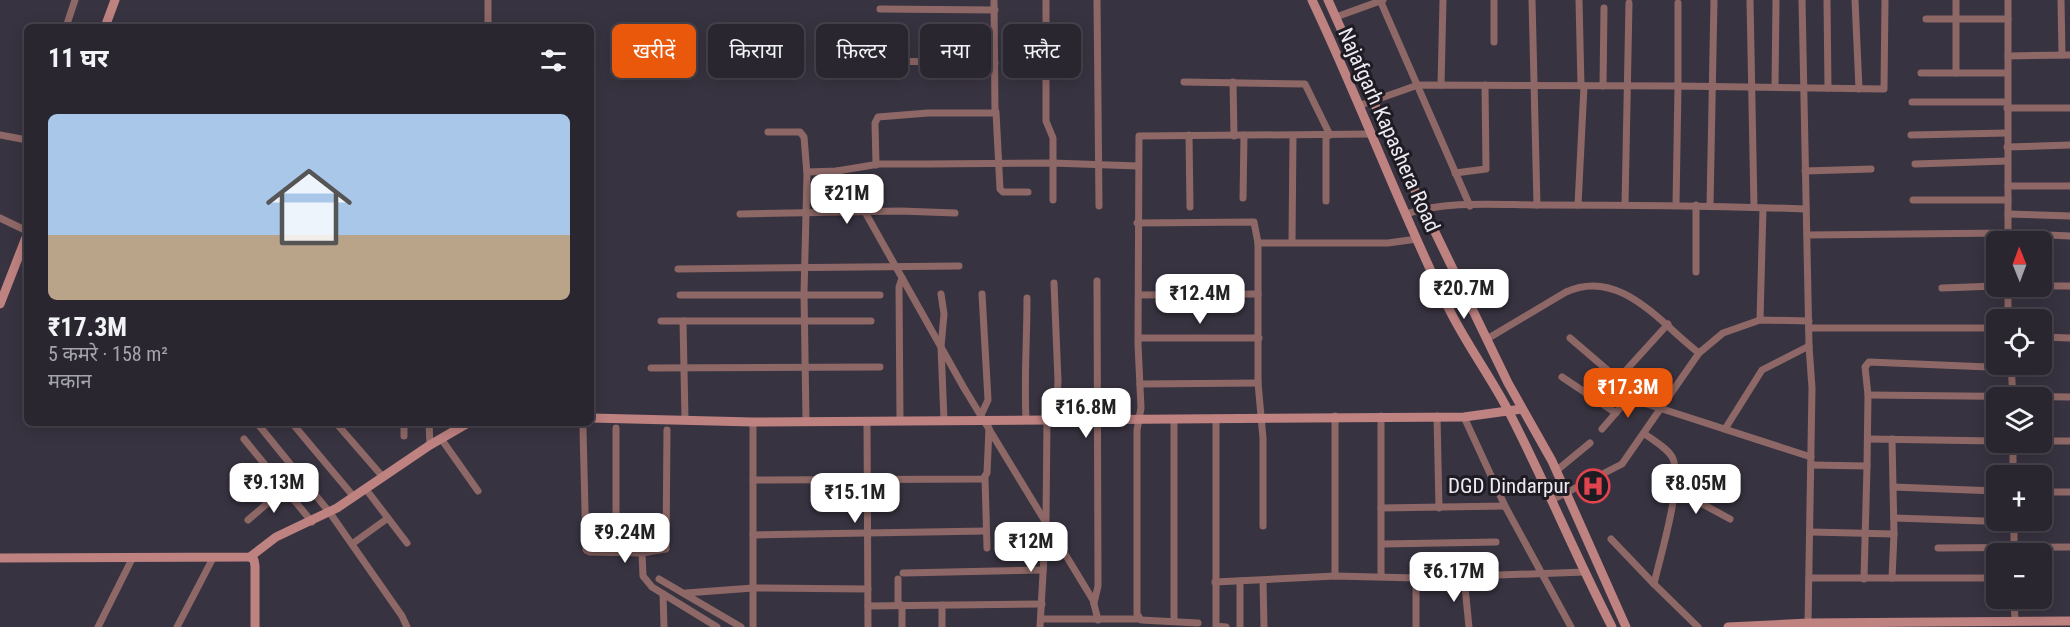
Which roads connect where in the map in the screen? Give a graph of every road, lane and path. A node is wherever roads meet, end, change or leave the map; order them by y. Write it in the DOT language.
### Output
graph roads {
  1 [pos="75,0"];
  2 [pos="115,0"];
  3 [pos="488,0"];
  4 [pos="994,0"];
  5 [pos="1046,0"];
  6 [pos="1097,0"];
  7 [pos="1312,0"];
  8 [pos="1328,0"];
  9 [pos="1381,0"];
  10 [pos="1443,0"];
  11 [pos="1494,0"];
  12 [pos="1532,0"];
  13 [pos="1579,0"];
  14 [pos="1714,0"];
  15 [pos="1750,0"];
  16 [pos="1776,0"];
  17 [pos="1802,0"];
  18 [pos="1827,0"];
  19 [pos="1855,0"];
  20 [pos="1885,0"];
  21 [pos="1956,0"];
  22 [pos="2008,0"];
  23 [pos="2061,0"];
  24 [pos="1629,3"];
  25 [pos="1678,3"];
  26 [pos="1604,8"];
  27 [pos="880,9"];
  28 [pos="995,10"];
  29 [pos="1336,17"];
  30 [pos="1926,19"];
  31 [pos="1956,19"];
  32 [pos="2008,19"];
  33 [pos="67,24"];
  34 [pos="106,24"];
  35 [pos="488,24"];
  36 [pos="1494,42"];
  37 [pos="2066,55"];
  38 [pos="2008,56"];
  39 [pos="908,61"];
  40 [pos="995,63"];
  41 [pos="1956,73"];
  42 [pos="2007,73"];
  43 [pos="1921,74"];
  44 [pos="1184,82"];
  45 [pos="1233,82"];
  46 [pos="1416,85"];
  47 [pos="1441,85"];
  48 [pos="1485,85"];
  49 [pos="1534,86"];
  50 [pos="1583,86"];
  51 [pos="1603,86"];
  52 [pos="1628,86"];
  53 [pos="1678,86"];
  54 [pos="1713,86"];
  55 [pos="1752,87"];
  56 [pos="1775,87"];
  57 [pos="1804,88"];
  58 [pos="1828,88"];
  59 [pos="1859,89"];
  60 [pos="1374,99"];
  61 [pos="1912,102"];
  62 [pos="1361,105"];
  63 [pos="2007,105"];
  64 [pos="2070,108"];
  65 [pos="996,112"];
  66 [pos="768,132"];
  67 [pos="2007,133"];
  68 [pos="1373,134"];
  69 [pos="0,135"];
  70 [pos="1189,135"];
  71 [pos="1244,135"];
  72 [pos="1328,135"];
  73 [pos="1911,135"];
  74 [pos="1234,136"];
  75 [pos="1293,136"];
  76 [pos="24,139"];
  77 [pos="2070,146"];
  78 [pos="2007,147"];
  79 [pos="2007,161"];
  80 [pos="1052,163"];
  81 [pos="999,164"];
  82 [pos="1099,164"];
  83 [pos="1915,164"];
  84 [pos="876,165"];
  85 [pos="1137,166"];
  86 [pos="1871,169"];
  87 [pos="837,171"];
  88 [pos="1805,171"];
  89 [pos="807,172"];
  90 [pos="1455,173"];
  91 [pos="2008,186"];
  92 [pos="2070,186"];
  93 [pos="1028,192"];
  94 [pos="1243,198"];
  95 [pos="1053,200"];
  96 [pos="1913,200"];
  97 [pos="2008,200"];
  98 [pos="1326,201"];
  99 [pos="1537,205"];
  100 [pos="1578,205"];
  101 [pos="1625,205"];
  102 [pos="1677,205"];
  103 [pos="1099,206"];
  104 [pos="1470,206"];
  105 [pos="1696,206"];
  106 [pos="1710,206"];
  107 [pos="1190,207"];
  108 [pos="1754,207"];
  109 [pos="1425,208"];
  110 [pos="1763,208"];
  111 [pos="1806,209"];
  112 [pos="864,213"];
  113 [pos="955,213"];
  114 [pos="740,214"];
  115 [pos="807,214"];
  116 [pos="1406,214"];
  117 [pos="2008,214"];
  118 [pos="2070,216"];
  119 [pos="0,218"];
  120 [pos="1137,223"];
  121 [pos="24,231"];
  122 [pos="2008,231"];
  123 [pos="1986,233"];
  124 [pos="1807,235"];
  125 [pos="2052,235"];
  126 [pos="2070,236"];
  127 [pos="1417,239"];
  128 [pos="24,241"];
  129 [pos="1292,242"];
  130 [pos="1258,243"];
  131 [pos="959,266"];
  132 [pos="894,267"];
  133 [pos="678,269"];
  134 [pos="805,269"];
  135 [pos="1696,272"];
  136 [pos="902,278"];
  137 [pos="1097,281"];
  138 [pos="1054,283"];
  139 [pos="1986,286"];
  140 [pos="2052,286"];
  141 [pos="2070,286"];
  142 [pos="1942,288"];
  143 [pos="804,293"];
  144 [pos="941,294"];
  145 [pos="982,294"];
  146 [pos="1258,294"];
  147 [pos="680,295"];
  148 [pos="880,295"];
  149 [pos="1139,295"];
  150 [pos="1027,298"];
  151 [pos="0,304"];
  152 [pos="805,320"];
  153 [pos="1760,320"];
  154 [pos="661,321"];
  155 [pos="683,321"];
  156 [pos="871,321"];
  157 [pos="1668,324"];
  158 [pos="1809,325"];
  159 [pos="1986,328"];
  160 [pos="1140,338"];
  161 [pos="1259,338"];
  162 [pos="1570,338"];
  163 [pos="2052,338"];
  164 [pos="2070,338"];
  165 [pos="1487,339"];
  166 [pos="1809,346"];
  167 [pos="941,347"];
  168 [pos="1698,354"];
  169 [pos="1986,365"];
  170 [pos="806,367"];
  171 [pos="880,367"];
  172 [pos="651,368"];
  173 [pos="685,368"];
  174 [pos="1562,377"];
  175 [pos="1619,378"];
  176 [pos="1140,384"];
  177 [pos="1258,384"];
  178 [pos="1633,393"];
  179 [pos="1868,395"];
  180 [pos="1986,397"];
  181 [pos="2052,397"];
  182 [pos="2070,397"];
  183 [pos="1658,408"];
  184 [pos="1522,409"];
  185 [pos="1509,412"];
  186 [pos="1616,413"];
  187 [pos="1335,416"];
  188 [pos="1381,416"];
  189 [pos="1437,416"];
  190 [pos="1464,417"];
  191 [pos="594,418"];
  192 [pos="1216,418"];
  193 [pos="1261,418"];
  194 [pos="685,419"];
  195 [pos="1026,419"];
  196 [pos="1174,419"];
  197 [pos="806,420"];
  198 [pos="900,420"];
  199 [pos="944,420"];
  200 [pos="1052,420"];
  201 [pos="1098,420"];
  202 [pos="1138,420"];
  203 [pos="867,421"];
  204 [pos="985,421"];
  205 [pos="753,422"];
  206 [pos="259,426"];
  207 [pos="295,426"];
  208 [pos="339,426"];
  209 [pos="404,426"];
  210 [pos="429,426"];
  211 [pos="456,426"];
  212 [pos="615,428"];
  213 [pos="583,429"];
  214 [pos="1602,429"];
  215 [pos="1725,429"];
  216 [pos="667,430"];
  217 [pos="1645,434"];
  218 [pos="404,435"];
  219 [pos="1868,438"];
  220 [pos="244,439"];
  221 [pos="1892,439"];
  222 [pos="442,440"];
  223 [pos="1986,441"];
  224 [pos="2052,441"];
  225 [pos="2070,441"];
  226 [pos="1590,443"];
  227 [pos="430,445"];
  228 [pos="1811,461"];
  229 [pos="1867,465"];
  230 [pos="266,466"];
  231 [pos="1556,471"];
  232 [pos="382,476"];
  233 [pos="867,478"];
  234 [pos="985,478"];
  235 [pos="753,480"];
  236 [pos="243,486"];
  237 [pos="285,488"];
  238 [pos="366,488"];
  239 [pos="1893,488"];
  240 [pos="1675,489"];
  241 [pos="478,490"];
  242 [pos="1986,491"];
  243 [pos="1566,492"];
  244 [pos="2052,492"];
  245 [pos="2070,492"];
  246 [pos="354,497"];
  247 [pos="1552,500"];
  248 [pos="1505,506"];
  249 [pos="1381,508"];
  250 [pos="1439,508"];
  251 [pos="330,513"];
  252 [pos="388,518"];
  253 [pos="1894,518"];
  254 [pos="1730,519"];
  255 [pos="248,520"];
  256 [pos="1046,520"];
  257 [pos="1986,520"];
  258 [pos="312,522"];
  259 [pos="1263,526"];
  260 [pos="986,531"];
  261 [pos="1810,532"];
  262 [pos="867,533"];
  263 [pos="1866,533"];
  264 [pos="1894,534"];
  265 [pos="753,535"];
  266 [pos="1611,539"];
  267 [pos="1497,542"];
  268 [pos="408,543"];
  269 [pos="352,544"];
  270 [pos="1382,544"];
  271 [pos="2070,547"];
  272 [pos="987,548"];
  273 [pos="1938,548"];
  274 [pos="2052,548"];
  275 [pos="1986,549"];
  276 [pos="616,551"];
  277 [pos="642,553"];
  278 [pos="133,557"];
  279 [pos="250,557"];
  280 [pos="0,558"];
  281 [pos="213,558"];
  282 [pos="1043,570"];
  283 [pos="1585,572"];
  284 [pos="1335,576"];
  285 [pos="1381,576"];
  286 [pos="1541,576"];
  287 [pos="1464,577"];
  288 [pos="1416,578"];
  289 [pos="1809,578"];
  290 [pos="1892,578"];
  291 [pos="1986,578"];
  292 [pos="659,579"];
  293 [pos="1864,579"];
  294 [pos="1240,581"];
  295 [pos="1263,581"];
  296 [pos="1215,582"];
  297 [pos="1654,584"];
  298 [pos="753,588"];
  299 [pos="868,589"];
  300 [pos="686,593"];
  301 [pos="663,594"];
  302 [pos="1094,603"];
  303 [pos="1041,604"];
  304 [pos="900,605"];
  305 [pos="942,605"];
  306 [pos="868,606"];
  307 [pos="2014,609"];
  308 [pos="1139,619"];
  309 [pos="1098,620"];
  310 [pos="1174,620"];
  311 [pos="2014,621"];
  312 [pos="2070,621"];
  313 [pos="1040,623"];
  314 [pos="1198,623"];
  315 [pos="1808,623"];
  316 [pos="2026,624"];
  317 [pos="254,625"];
  318 [pos="1882,625"];
  319 [pos="98,627"];
  320 [pos="177,627"];
  321 [pos="407,627"];
  322 [pos="663,627"];
  323 [pos="717,627"];
  324 [pos="741,627"];
  325 [pos="753,627"];
  326 [pos="868,627"];
  327 [pos="902,627"];
  328 [pos="942,627"];
  329 [pos="1226,627"];
  330 [pos="1240,627"];
  331 [pos="1264,627"];
  332 [pos="1416,627"];
  333 [pos="1469,627"];
  334 [pos="1571,627"];
  335 [pos="1620,627"];
  336 [pos="1698,627"];
  337 [pos="1728,627"];
  1 -- 33 [label="street"];
  2 -- 34 [label="street"];
  3 -- 35 [label="street"];
  4 -- 28 [label="street"];
  5 -- 80 [label="street"];
  6 -- 82 [label="street"];
  7 -- 62 [label="street, Najafgarh Kapashera Road"];
  8 -- 29 [label="street, Najafgarh Kapashera Road"];
  9 -- 29 [label="street"];
  9 -- 46 [label="street"];
  10 -- 47 [label="street"];
  11 -- 36 [label="street"];
  12 -- 49 [label="street"];
  13 -- 50 [label="street"];
  14 -- 54 [label="street"];
  15 -- 55 [label="street"];
  16 -- 56 [label="street"];
  17 -- 57 [label="street"];
  18 -- 58 [label="street"];
  19 -- 59 [label="street"];
  20 -- 59 [label="street"];
  21 -- 31 [label="street"];
  22 -- 32 [label="street"];
  23 -- 37 [label="street"];
  24 -- 52 [label="street"];
  25 -- 53 [label="street"];
  26 -- 51 [label="street"];
  27 -- 28 [label="street"];
  28 -- 40 [label="street"];
  29 -- 60 [label="street, Najafgarh Kapashera Road"];
  30 -- 31 [label="street"];
  31 -- 32 [label="street"];
  31 -- 41 [label="street"];
  32 -- 38 [label="street"];
  37 -- 38 [label="street"];
  38 -- 42 [label="street"];
  39 -- 40 [label="street"];
  40 -- 65 [label="street"];
  41 -- 42 [label="street"];
  41 -- 43 [label="street"];
  42 -- 63 [label="street"];
  44 -- 45 [label="street"];
  45 -- 72 [label="street"];
  45 -- 74 [label="street"];
  46 -- 47 [label="street"];
  46 -- 60 [label="street"];
  46 -- 90 [label="street"];
  47 -- 48 [label="street"];
  48 -- 49 [label="street"];
  48 -- 90 [label="street"];
  49 -- 50 [label="street"];
  49 -- 99 [label="street"];
  50 -- 51 [label="street"];
  50 -- 100 [label="street"];
  51 -- 52 [label="street"];
  52 -- 53 [label="street"];
  52 -- 101 [label="street"];
  53 -- 54 [label="street"];
  53 -- 102 [label="street"];
  54 -- 55 [label="street"];
  54 -- 106 [label="street"];
  55 -- 56 [label="street"];
  55 -- 108 [label="street"];
  56 -- 57 [label="street"];
  57 -- 58 [label="street"];
  57 -- 88 [label="street"];
  58 -- 59 [label="street"];
  60 -- 62 [label="street"];
  60 -- 109 [label="street, Najafgarh Kapashera Road"];
  61 -- 63 [label="street"];
  62 -- 68 [label="street, Najafgarh Kapashera Road"];
  63 -- 64 [label="street"];
  63 -- 67 [label="street"];
  65 -- 81 [label="street"];
  65 -- 84 [label="street"];
  66 -- 89 [label="street"];
  67 -- 73 [label="street"];
  67 -- 78 [label="street"];
  68 -- 72 [label="street"];
  68 -- 116 [label="street, Najafgarh Kapashera Road"];
  69 -- 76 [label="street"];
  70 -- 74 [label="street"];
  70 -- 85 [label="street"];
  70 -- 107 [label="street"];
  71 -- 74 [label="street"];
  71 -- 75 [label="street"];
  71 -- 94 [label="street"];
  72 -- 75 [label="street"];
  72 -- 98 [label="street"];
  75 -- 129 [label="street"];
  77 -- 78 [label="street"];
  78 -- 79 [label="street"];
  79 -- 83 [label="street"];
  79 -- 91 [label="street"];
  80 -- 81 [label="street"];
  80 -- 82 [label="street"];
  80 -- 95 [label="street"];
  81 -- 84 [label="street"];
  81 -- 93 [label="street"];
  82 -- 85 [label="street"];
  82 -- 103 [label="street"];
  84 -- 87 [label="street"];
  85 -- 120 [label="street"];
  86 -- 88 [label="street"];
  87 -- 89 [label="street"];
  87 -- 112 [label="street"];
  88 -- 111 [label="street"];
  89 -- 115 [label="street"];
  90 -- 104 [label="street"];
  91 -- 92 [label="street"];
  91 -- 97 [label="street"];
  96 -- 97 [label="street"];
  97 -- 117 [label="street"];
  99 -- 100 [label="street"];
  99 -- 104 [label="street"];
  100 -- 101 [label="street"];
  101 -- 102 [label="street"];
  102 -- 105 [label="street"];
  104 -- 109 [label="street"];
  105 -- 106 [label="street"];
  105 -- 135 [label="street"];
  106 -- 108 [label="street"];
  108 -- 110 [label="street"];
  109 -- 116 [label="street"];
  109 -- 165 [label="street, Najafgarh Kapashera Road"];
  110 -- 111 [label="street"];
  110 -- 153 [label="street"];
  111 -- 124 [label="street"];
  112 -- 113 [label="street"];
  112 -- 115 [label="street"];
  112 -- 132 [label="street"];
  114 -- 115 [label="street"];
  115 -- 134 [label="street"];
  116 -- 127 [label="street, Najafgarh Kapashera Road"];
  117 -- 118 [label="street"];
  117 -- 122 [label="street"];
  119 -- 121 [label="street"];
  120 -- 130 [label="street"];
  120 -- 149 [label="street"];
  123 -- 124 [label="street"];
  124 -- 158 [label="street"];
  125 -- 126 [label="street"];
  127 -- 129 [label="street"];
  127 -- 185 [label="street, Najafgarh Kapashera Road"];
  128 -- 151 [label="street"];
  129 -- 130 [label="street"];
  130 -- 146 [label="street"];
  131 -- 132 [label="street"];
  132 -- 134 [label="street"];
  132 -- 136 [label="street"];
  133 -- 134 [label="street"];
  134 -- 143 [label="street"];
  136 -- 167 [label="street"];
  136 -- 198 [label="street"];
  137 -- 201 [label="street"];
  138 -- 200 [label="street"];
  139 -- 142 [label="street"];
  140 -- 141 [label="street"];
  143 -- 147 [label="street"];
  143 -- 148 [label="street"];
  143 -- 152 [label="street"];
  144 -- 167 [label="street"];
  145 -- 204 [label="street"];
  146 -- 149 [label="street"];
  146 -- 161 [label="street"];
  149 -- 160 [label="street"];
  150 -- 195 [label="street"];
  152 -- 155 [label="street"];
  152 -- 156 [label="street"];
  152 -- 170 [label="street"];
  153 -- 158 [label="street"];
  153 -- 168 [label="street"];
  154 -- 155 [label="street"];
  155 -- 173 [label="street"];
  157 -- 165 [label="street"];
  157 -- 168 [label="street"];
  157 -- 175 [label="street"];
  158 -- 159 [label="street"];
  158 -- 166 [label="street"];
  160 -- 161 [label="street"];
  160 -- 176 [label="street"];
  161 -- 177 [label="street"];
  162 -- 175 [label="street"];
  163 -- 164 [label="street"];
  165 -- 184 [label="street, Najafgarh Kapashera Road"];
  166 -- 215 [label="street"];
  166 -- 228 [label="street"];
  167 -- 199 [label="street"];
  167 -- 204 [label="street"];
  168 -- 183 [label="street"];
  169 -- 179 [label="street"];
  170 -- 171 [label="street"];
  170 -- 173 [label="street"];
  170 -- 197 [label="street"];
  172 -- 173 [label="street"];
  173 -- 194 [label="street"];
  174 -- 186 [label="street"];
  175 -- 178 [label="street"];
  176 -- 177 [label="street"];
  176 -- 202 [label="street"];
  177 -- 193 [label="street"];
  178 -- 183 [label="street"];
  178 -- 186 [label="street"];
  179 -- 180 [label="street"];
  179 -- 219 [label="street"];
  181 -- 182 [label="street"];
  183 -- 215 [label="street"];
  183 -- 217 [label="street"];
  184 -- 185 [label="street"];
  184 -- 231 [label="street, Najafgarh Kapashera Road"];
  185 -- 190 [label="street"];
  185 -- 247 [label="street, Najafgarh Kapashera Road"];
  186 -- 214 [label="street"];
  187 -- 188 [label="street"];
  187 -- 193 [label="street"];
  187 -- 284 [label="street"];
  188 -- 189 [label="street"];
  188 -- 249 [label="street"];
  189 -- 190 [label="street"];
  189 -- 250 [label="street"];
  190 -- 248 [label="street"];
  191 -- 194 [label="street"];
  192 -- 193 [label="street"];
  192 -- 196 [label="street"];
  192 -- 296 [label="street"];
  193 -- 259 [label="street"];
  194 -- 205 [label="street"];
  195 -- 200 [label="street"];
  195 -- 204 [label="street"];
  196 -- 202 [label="street"];
  196 -- 310 [label="street"];
  197 -- 203 [label="street"];
  197 -- 205 [label="street"];
  198 -- 199 [label="street"];
  198 -- 203 [label="street"];
  199 -- 204 [label="street"];
  200 -- 201 [label="street"];
  200 -- 256 [label="street"];
  201 -- 202 [label="street"];
  201 -- 302 [label="street"];
  202 -- 308 [label="street"];
  203 -- 233 [label="street"];
  204 -- 234 [label="street"];
  204 -- 256 [label="street"];
  205 -- 235 [label="street"];
  206 -- 251 [label="street"];
  207 -- 246 [label="street"];
  208 -- 232 [label="street"];
  209 -- 218 [label="street"];
  210 -- 227 [label="street"];
  211 -- 222 [label="street"];
  212 -- 276 [label="street"];
  213 -- 276 [label="street"];
  215 -- 228 [label="street"];
  216 -- 277 [label="street"];
  217 -- 240 [label="street"];
  217 -- 243 [label="street"];
  219 -- 221 [label="street"];
  219 -- 229 [label="street"];
  220 -- 230 [label="street"];
  221 -- 223 [label="street"];
  221 -- 239 [label="street"];
  222 -- 227 [label="street"];
  222 -- 241 [label="street"];
  224 -- 225 [label="street"];
  226 -- 231 [label="street"];
  227 -- 232 [label="street"];
  228 -- 229 [label="street"];
  228 -- 261 [label="street"];
  229 -- 263 [label="street"];
  230 -- 236 [label="street"];
  230 -- 237 [label="street"];
  231 -- 243 [label="street, Najafgarh Kapashera Road"];
  232 -- 238 [label="street"];
  233 -- 234 [label="street"];
  233 -- 235 [label="street"];
  233 -- 262 [label="street"];
  234 -- 260 [label="street"];
  235 -- 265 [label="street"];
  237 -- 255 [label="street"];
  237 -- 258 [label="street"];
  238 -- 246 [label="street"];
  238 -- 252 [label="street"];
  239 -- 242 [label="street"];
  239 -- 253 [label="street"];
  240 -- 254 [label="street"];
  240 -- 297 [label="street"];
  243 -- 247 [label="street"];
  243 -- 335 [label="street, Najafgarh Kapashera Road"];
  244 -- 245 [label="street"];
  246 -- 251 [label="street"];
  247 -- 283 [label="street, Najafgarh Kapashera Road"];
  248 -- 250 [label="street"];
  248 -- 286 [label="street"];
  249 -- 250 [label="street"];
  249 -- 270 [label="street"];
  251 -- 258 [label="street"];
  251 -- 269 [label="street"];
  252 -- 268 [label="street"];
  252 -- 269 [label="street"];
  253 -- 257 [label="street"];
  253 -- 264 [label="street"];
  256 -- 282 [label="street"];
  256 -- 302 [label="street"];
  258 -- 279 [label="street"];
  260 -- 262 [label="street"];
  260 -- 272 [label="street"];
  261 -- 263 [label="street"];
  261 -- 289 [label="street"];
  262 -- 265 [label="street"];
  262 -- 299 [label="street"];
  263 -- 264 [label="street"];
  263 -- 293 [label="street"];
  264 -- 290 [label="street"];
  265 -- 298 [label="street"];
  266 -- 297 [label="street"];
  267 -- 270 [label="street"];
  269 -- 321 [label="street"];
  270 -- 285 [label="street"];
  271 -- 274 [label="street"];
  273 -- 275 [label="street"];
  276 -- 277 [label="street"];
  277 -- 301 [label="street"];
  278 -- 280 [label="street"];
  278 -- 281 [label="street"];
  278 -- 319 [label="street"];
  279 -- 281 [label="street"];
  279 -- 317 [label="street"];
  281 -- 320 [label="street"];
  282 -- 303 [label="street"];
  282 -- 304 [label="street"];
  283 -- 286 [label="street"];
  283 -- 335 [label="street, Najafgarh Kapashera Road"];
  284 -- 285 [label="street"];
  284 -- 295 [label="street"];
  285 -- 288 [label="street"];
  286 -- 287 [label="street"];
  286 -- 334 [label="street"];
  287 -- 288 [label="street"];
  287 -- 333 [label="street"];
  288 -- 332 [label="street"];
  289 -- 293 [label="street"];
  289 -- 315 [label="street"];
  290 -- 291 [label="street"];
  290 -- 293 [label="street"];
  292 -- 300 [label="street"];
  294 -- 295 [label="street"];
  294 -- 296 [label="street"];
  294 -- 330 [label="street"];
  295 -- 331 [label="street"];
  296 -- 329 [label="street"];
  297 -- 336 [label="street"];
  298 -- 299 [label="street"];
  298 -- 300 [label="street"];
  298 -- 325 [label="street"];
  299 -- 306 [label="street"];
  300 -- 324 [label="street"];
  301 -- 322 [label="street"];
  301 -- 323 [label="street"];
  302 -- 309 [label="street"];
  303 -- 305 [label="street"];
  303 -- 313 [label="street"];
  304 -- 305 [label="street"];
  304 -- 306 [label="street"];
  304 -- 327 [label="street"];
  305 -- 328 [label="street"];
  306 -- 326 [label="street"];
  307 -- 311 [label="street"];
  308 -- 309 [label="street"];
  308 -- 310 [label="street"];
  309 -- 313 [label="street"];
  310 -- 314 [label="street"];
  311 -- 316 [label="street"];
  311 -- 318 [label="street"];
  312 -- 316 [label="street"];
  315 -- 318 [label="street"];
  315 -- 337 [label="street"];
}
